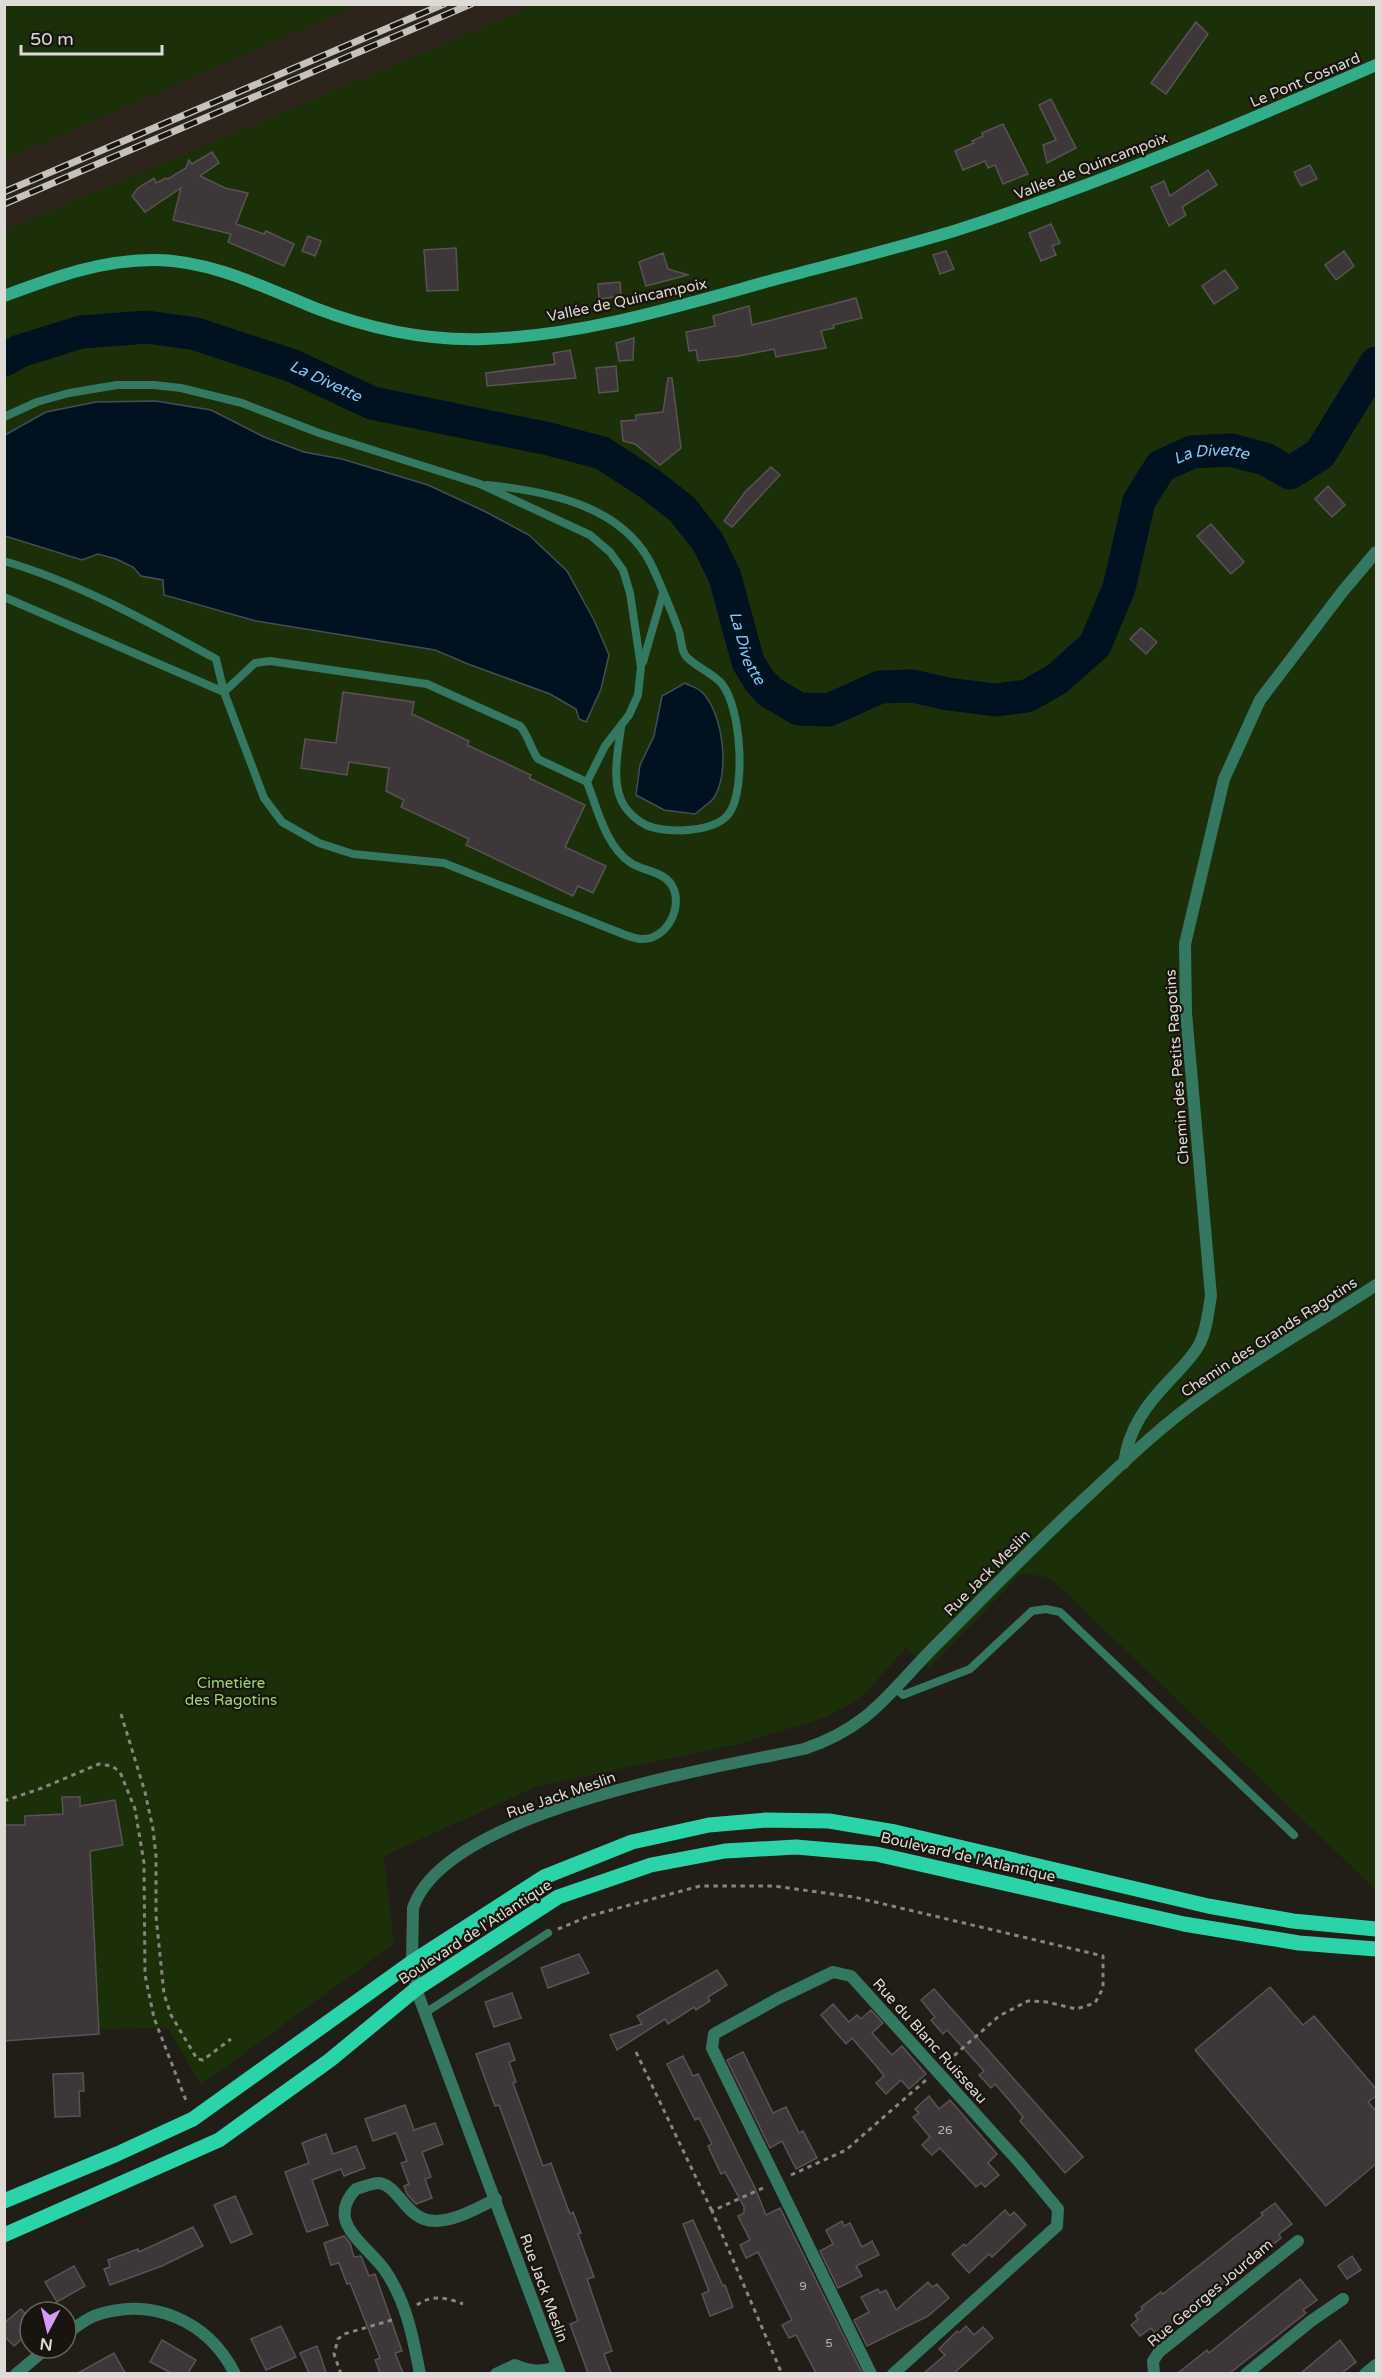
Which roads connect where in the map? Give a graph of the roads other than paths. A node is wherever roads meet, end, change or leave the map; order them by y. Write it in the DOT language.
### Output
graph roads {
  1 [pos="1377,65"];
  2 [pos="1245,122"];
  3 [pos="4,296"];
  4 [pos="4,417"];
  5 [pos="480,484"];
  6 [pos="1377,552"];
  7 [pos="4,561"];
  8 [pos="663,592"];
  9 [pos="4,597"];
  10 [pos="641,667"];
  11 [pos="224,692"];
  12 [pos="621,726"];
  13 [pos="586,782"];
  14 [pos="1377,1285"];
  15 [pos="1124,1463"];
  16 [pos="897,1689"];
  17 [pos="1294,1835"];
  18 [pos="1377,1929"];
  19 [pos="548,1933"];
  20 [pos="1377,1949"];
  21 [pos="412,1962"];
  22 [pos="417,1989"];
  23 [pos="425,2013"];
  24 [pos="496,2199"];
  25 [pos="4,2201"];
  26 [pos="4,2235"];
  27 [pos="1298,2241"];
  28 [pos="1343,2299"];
  29 [pos="78,2326"];
  30 [pos="32,2360"];
  31 [pos="1377,2365"];
  32 [pos="558,2370"];
  33 [pos="16,2373"];
  34 [pos="235,2373"];
  35 [pos="420,2373"];
  36 [pos="496,2373"];
  37 [pos="871,2373"];
  38 [pos="892,2373"];
  39 [pos="1154,2373"];
  40 [pos="1246,2373"];
  41 [pos="1365,2373"];
  1 -- 2 [label="main road, Le Pont Cosnard"];
  2 -- 3 [label="main road, Vallée de Quincampoix"];
  4 -- 5 [label="lane"];
  5 -- 8 [label="lane"];
  5 -- 10 [label="lane"];
  6 -- 15 [label="street, Chemin des Petits Ragotins"];
  7 -- 11 [label="lane"];
  8 -- 10 [label="lane"];
  8 -- 12 [label="lane"];
  9 -- 11 [label="lane"];
  10 -- 12 [label="lane"];
  11 -- 13 [label="lane"];
  11 -- 13 [label="lane"];
  12 -- 13 [label="lane"];
  14 -- 15 [label="street, Chemin des Grands Ragotins"];
  15 -- 16 [label="street, Rue Jack Meslin"];
  16 -- 17 [label="lane"];
  16 -- 21 [label="street, Rue Jack Meslin"];
  18 -- 21 [label="main road, Boulevard de l'Atlantique"];
  19 -- 23 [label="lane"];
  20 -- 22 [label="main road, Boulevard de l'Atlantique"];
  21 -- 22 [label="street, Rue Jack Meslin"];
  21 -- 25 [label="main road, Boulevard de l'Atlantique"];
  22 -- 23 [label="street, Rue Jack Meslin"];
  22 -- 26 [label="main road, Boulevard de l'Atlantique"];
  23 -- 24 [label="street, Rue Jack Meslin"];
  24 -- 32 [label="street, Rue Jack Meslin"];
  24 -- 35 [label="street"];
  27 -- 39 [label="street, Rue Georges Jourdam"];
  28 -- 40 [label="street"];
  29 -- 34 [label="street"];
  30 -- 33 [label="street"];
  31 -- 41 [label="street"];
  32 -- 36 [label="street"];
  37 -- 38 [label="street, Rue du Blanc Ruisseau"];
}
